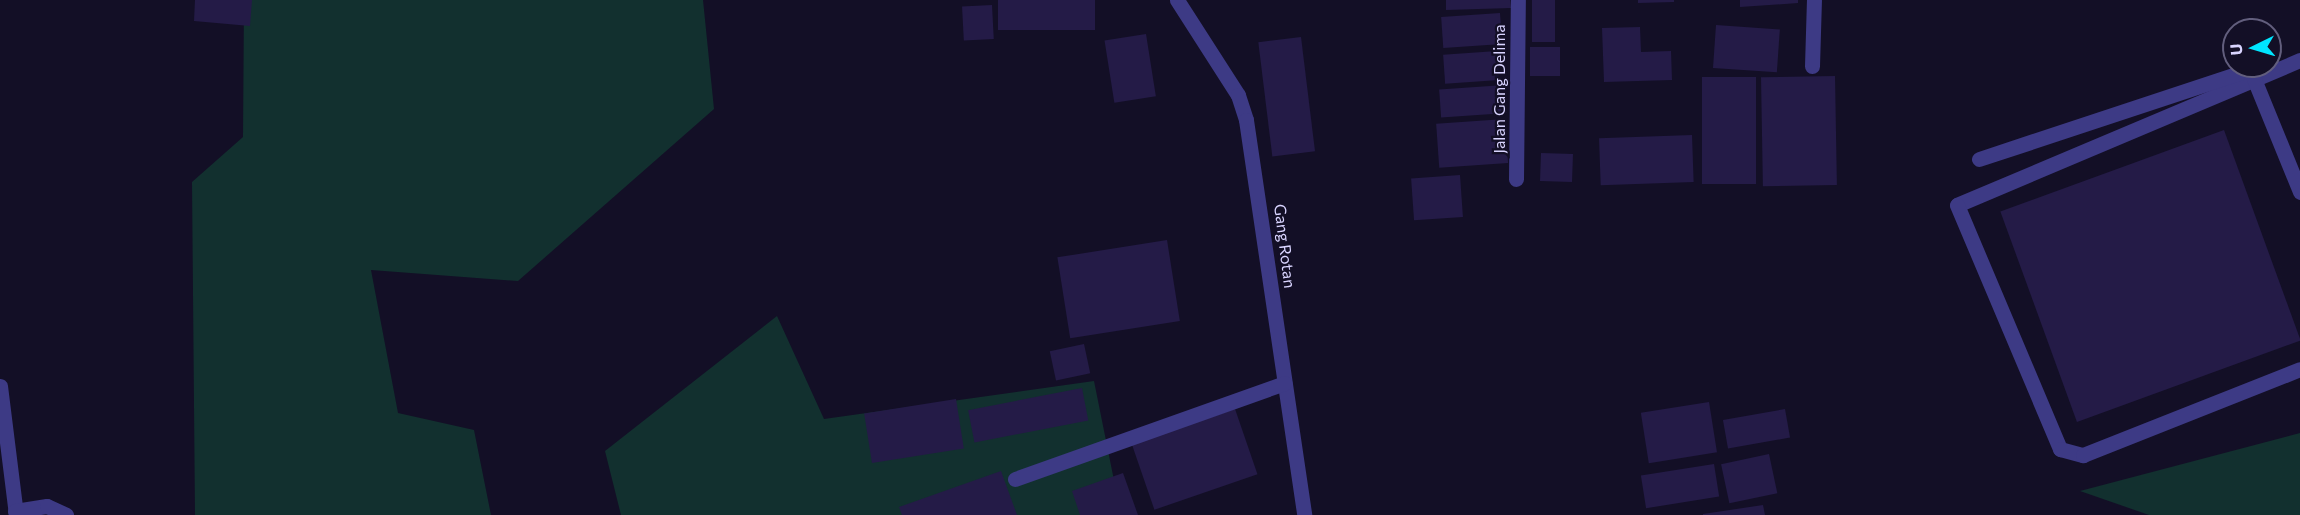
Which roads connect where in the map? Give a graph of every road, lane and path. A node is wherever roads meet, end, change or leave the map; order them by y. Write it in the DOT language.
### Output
graph roads {
  1 [pos="1177,0"];
  2 [pos="1518,0"];
  3 [pos="1814,0"];
  4 [pos="2300,52"];
  5 [pos="2282,59"];
  6 [pos="2300,60"];
  7 [pos="2282,65"];
  8 [pos="1812,66"];
  9 [pos="2241,78"];
  10 [pos="2246,78"];
  11 [pos="2259,78"];
  12 [pos="1979,159"];
  13 [pos="1516,178"];
  14 [pos="2300,192"];
  15 [pos="2300,369"];
  16 [pos="1284,383"];
  17 [pos="0,386"];
  18 [pos="4,420"];
  19 [pos="1016,479"];
  20 [pos="15,513"];
  21 [pos="66,515"];
  22 [pos="1304,515"];
  1 -- 16 [label="street, Gang Rotan"];
  2 -- 13 [label="street, Jalan Gang Delima"];
  3 -- 8 [label="street"];
  4 -- 5 [label="street"];
  6 -- 7 [label="street"];
  9 -- 12 [label="street"];
  10 -- 15 [label="street"];
  11 -- 14 [label="street"];
  16 -- 19 [label="street"];
  16 -- 22 [label="street, Gang Rotan"];
  17 -- 18 [label="street"];
  18 -- 20 [label="street"];
  20 -- 21 [label="street"];
}
